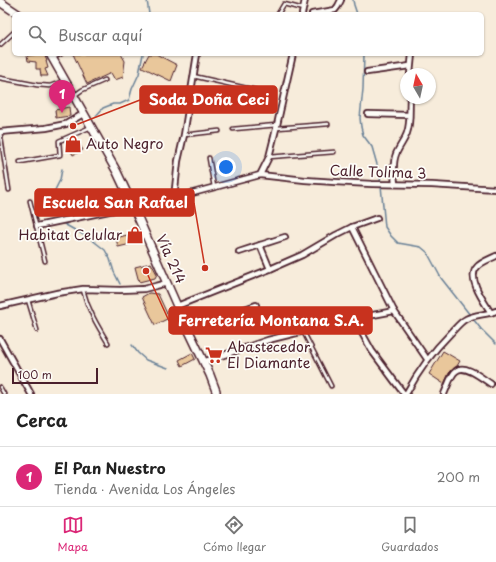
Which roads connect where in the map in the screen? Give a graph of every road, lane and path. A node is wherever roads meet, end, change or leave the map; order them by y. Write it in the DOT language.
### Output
graph roads {
  1 [pos="305,0"];
  2 [pos="341,0"];
  3 [pos="0,2"];
  4 [pos="15,12"];
  5 [pos="279,12"];
  6 [pos="302,12"];
  7 [pos="324,12"];
  8 [pos="12,34"];
  9 [pos="0,44"];
  10 [pos="51,56"];
  11 [pos="197,56"];
  12 [pos="293,56"];
  13 [pos="412,56"];
  14 [pos="410,66"];
  15 [pos="367,72"];
  16 [pos="193,76"];
  17 [pos="0,78"];
  18 [pos="105,80"];
  19 [pos="65,81"];
  20 [pos="255,90"];
  21 [pos="74,96"];
  22 [pos="410,104"];
  23 [pos="83,114"];
  24 [pos="368,114"];
  25 [pos="409,115"];
  26 [pos="328,124"];
  27 [pos="91,127"];
  28 [pos="277,127"];
  29 [pos="233,129"];
  30 [pos="219,131"];
  31 [pos="0,132"];
  32 [pos="184,135"];
  33 [pos="334,152"];
  34 [pos="269,157"];
  35 [pos="209,158"];
  36 [pos="20,162"];
  37 [pos="260,175"];
  38 [pos="395,184"];
  39 [pos="214,187"];
  40 [pos="496,189"];
  41 [pos="9,190"];
  42 [pos="174,198"];
  43 [pos="30,201"];
  44 [pos="134,208"];
  45 [pos="376,218"];
  46 [pos="37,226"];
  47 [pos="352,227"];
  48 [pos="285,237"];
  49 [pos="260,245"];
  50 [pos="239,252"];
  51 [pos="496,256"];
  52 [pos="45,261"];
  53 [pos="270,269"];
  54 [pos="167,283"];
  55 [pos="83,289"];
  56 [pos="28,300"];
  57 [pos="256,305"];
  58 [pos="0,306"];
  59 [pos="177,306"];
  60 [pos="394,311"];
  61 [pos="494,312"];
  62 [pos="357,318"];
  63 [pos="188,329"];
  64 [pos="37,330"];
  65 [pos="303,331"];
  66 [pos="0,339"];
  67 [pos="108,343"];
  68 [pos="427,359"];
  69 [pos="203,362"];
  70 [pos="491,384"];
  71 [pos="331,386"];
  72 [pos="0,387"];
  73 [pos="4,394"];
  74 [pos="31,394"];
  75 [pos="216,394"];
  76 [pos="405,394"];
  77 [pos="444,394"];
  1 -- 6 [label="street"];
  2 -- 7 [label="street"];
  3 -- 4 [label="main road"];
  5 -- 6 [label="lane"];
  8 -- 9 [label="lane"];
  10 -- 19 [label="main road, Vía 214"];
  11 -- 16 [label="street"];
  12 -- 28 [label="street"];
  13 -- 14 [label="street"];
  14 -- 15 [label="street"];
  16 -- 20 [label="lane"];
  16 -- 32 [label="street"];
  17 -- 19 [label="lane"];
  18 -- 21 [label="lane"];
  19 -- 21 [label="main road, Vía 214"];
  21 -- 23 [label="main road, Vía 214"];
  22 -- 25 [label="street"];
  23 -- 27 [label="main road, Vía 214"];
  23 -- 31 [label="street"];
  24 -- 25 [label="street"];
  25 -- 38 [label="street"];
  26 -- 28 [label="lane"];
  27 -- 36 [label="lane"];
  27 -- 44 [label="main road, Vía 214"];
  28 -- 29 [label="lane"];
  28 -- 34 [label="street"];
  30 -- 32 [label="lane"];
  31 -- 41 [label="lane"];
  32 -- 42 [label="street"];
  33 -- 34 [label="lane"];
  34 -- 37 [label="street"];
  35 -- 39 [label="lane"];
  37 -- 38 [label="street, Calle Tolima 3"];
  37 -- 39 [label="street"];
  38 -- 40 [label="street, Calle Tolima 3"];
  39 -- 42 [label="street"];
  42 -- 44 [label="street"];
  43 -- 46 [label="lane"];
  44 -- 46 [label="street"];
  44 -- 54 [label="main road, Vía 214"];
  45 -- 47 [label="street"];
  46 -- 52 [label="lane"];
  47 -- 53 [label="street"];
  47 -- 60 [label="street"];
  48 -- 49 [label="street"];
  49 -- 50 [label="street"];
  49 -- 53 [label="street"];
  51 -- 61 [label="street"];
  53 -- 59 [label="street"];
  54 -- 55 [label="street"];
  54 -- 59 [label="main road, Vía 214"];
  55 -- 56 [label="street"];
  55 -- 67 [label="lane"];
  56 -- 58 [label="street"];
  56 -- 64 [label="lane"];
  57 -- 63 [label="street"];
  59 -- 63 [label="main road, Vía 214"];
  60 -- 62 [label="street"];
  60 -- 68 [label="street"];
  61 -- 68 [label="street"];
  62 -- 65 [label="street"];
  62 -- 76 [label="street"];
  63 -- 69 [label="main road, Vía 214"];
  65 -- 69 [label="street"];
  65 -- 71 [label="lane"];
  66 -- 74 [label="street"];
  68 -- 76 [label="street"];
  69 -- 75 [label="main road, Vía 214"];
  70 -- 77 [label="street"];
  72 -- 73 [label="lane"];
}
